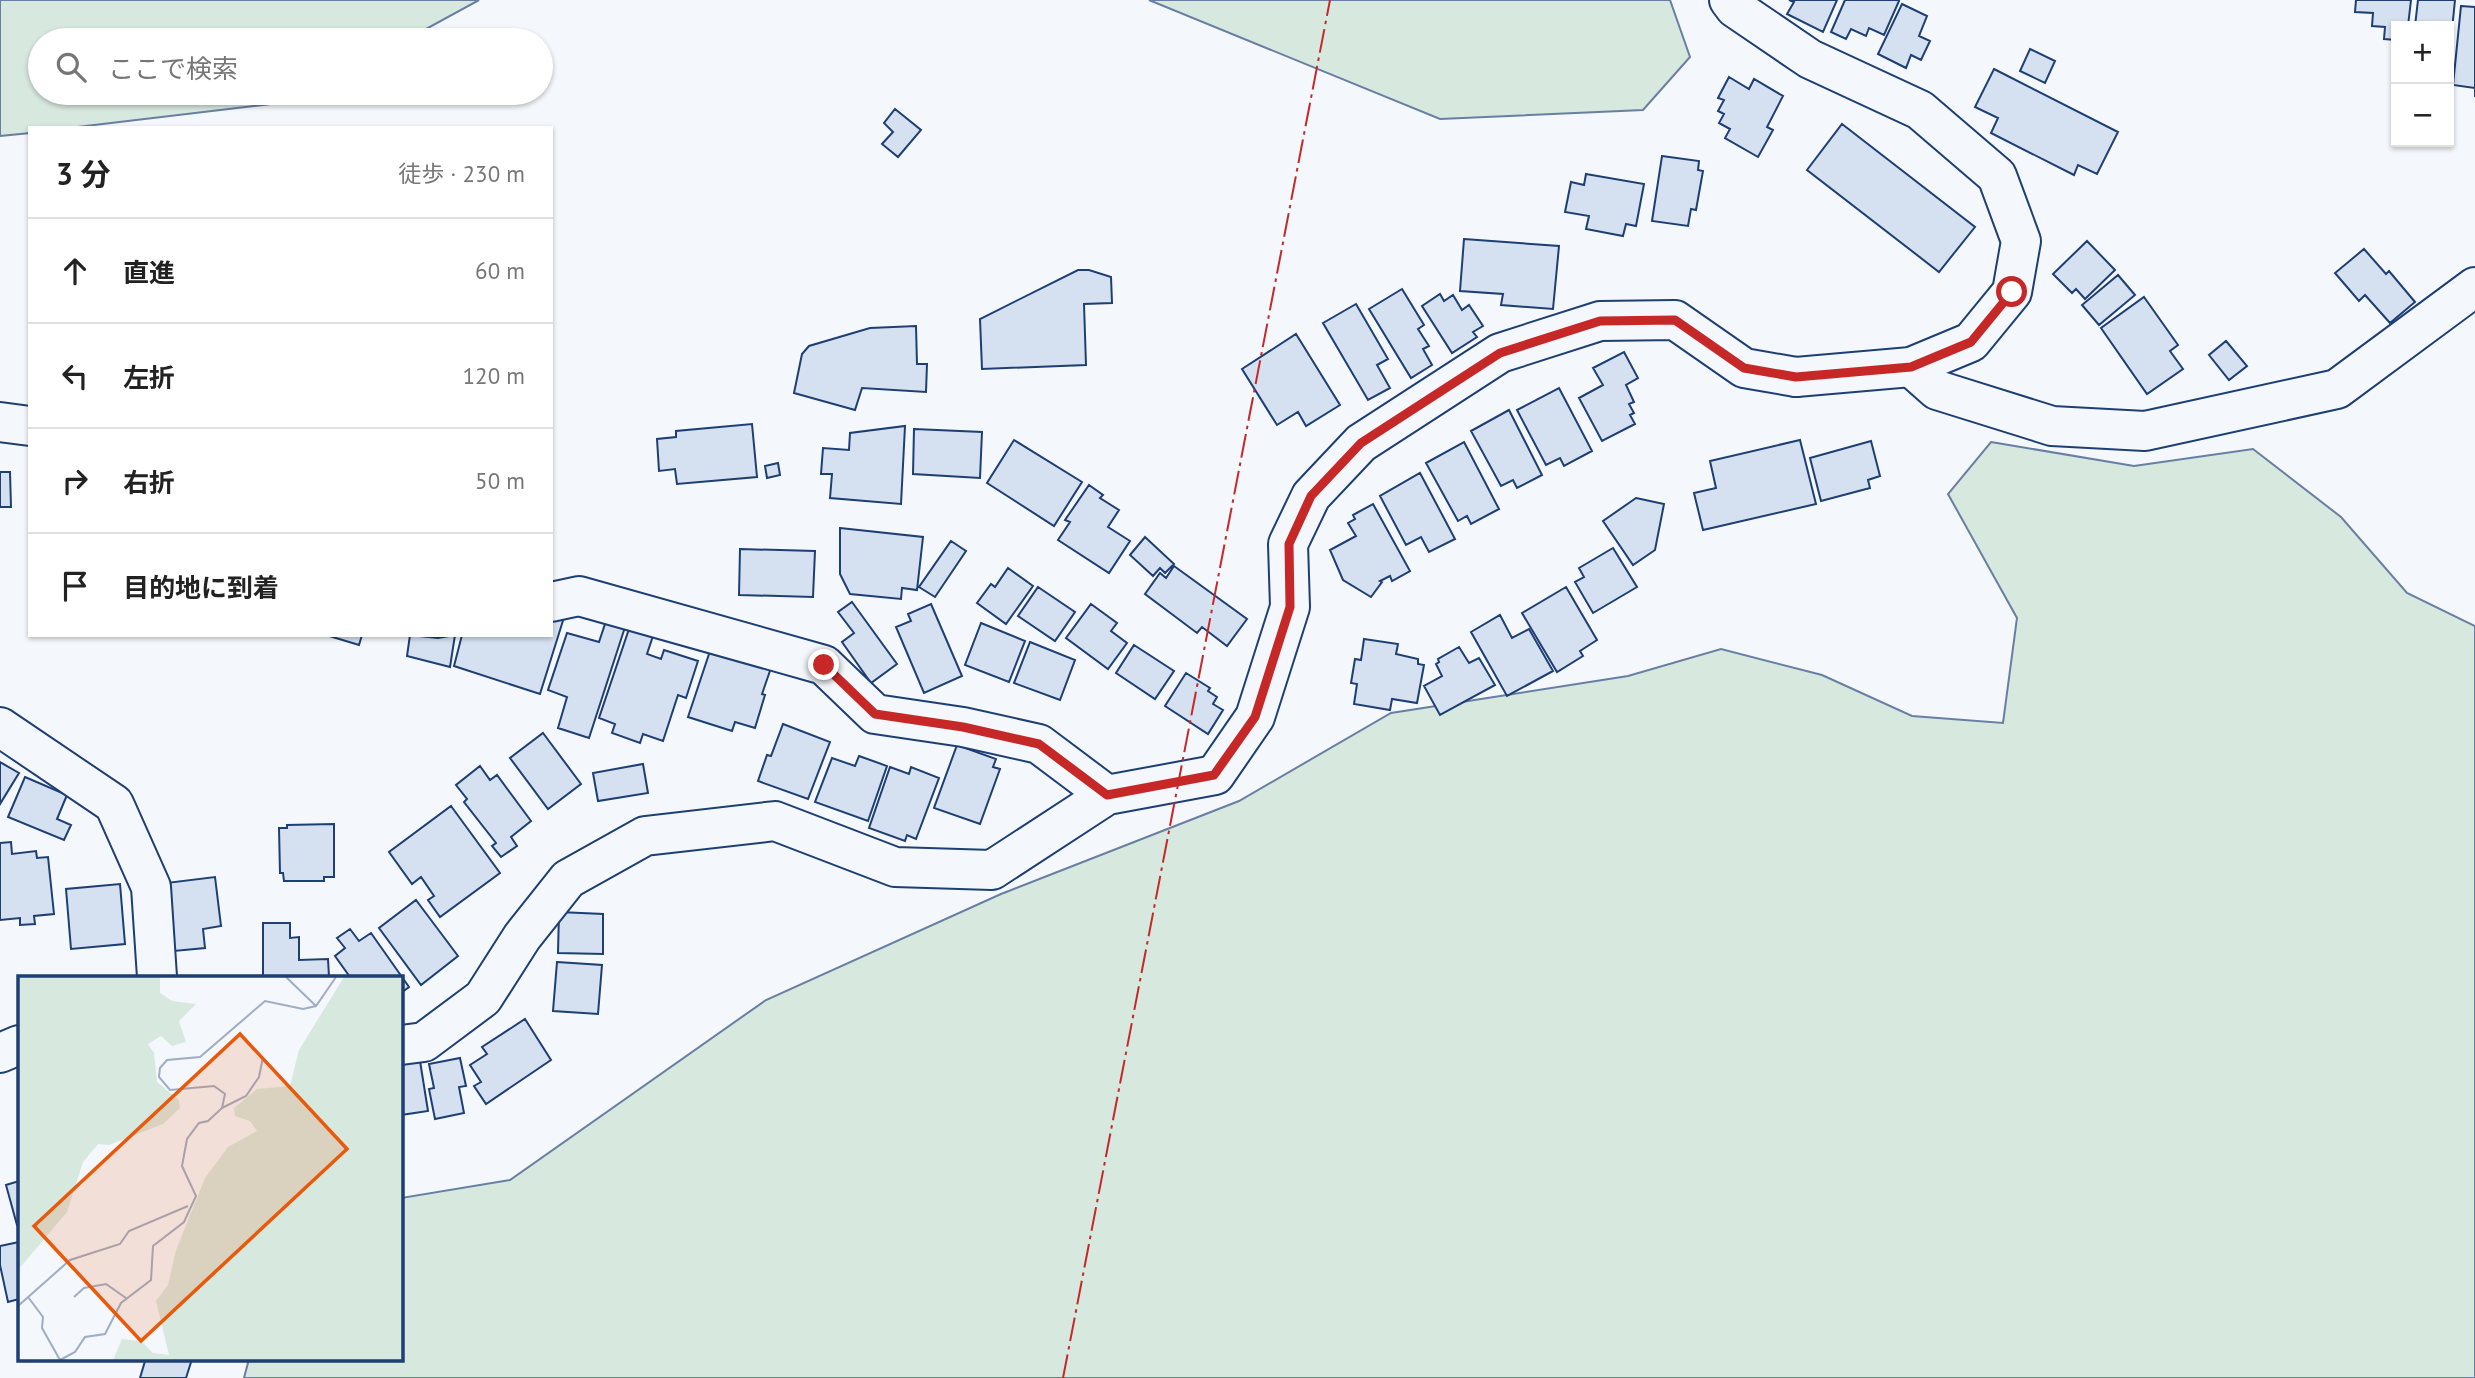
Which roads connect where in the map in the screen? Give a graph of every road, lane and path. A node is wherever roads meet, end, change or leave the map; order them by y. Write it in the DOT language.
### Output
graph roads {
  1 [pos="1729,0"];
  2 [pos="2475,287"];
  3 [pos="1911,367"];
  4 [pos="0,422"];
  5 [pos="28,426"];
  6 [pos="553,602"];
  7 [pos="0,727"];
  8 [pos="1107,795"];
  9 [pos="157,976"];
  10 [pos="18,1045"];
  11 [pos="402,1045"];
  12 [pos="0,1053"];
  1 -- 3 [label="street"];
  2 -- 3 [label="street"];
  3 -- 8 [label="street"];
  4 -- 5 [label="street"];
  6 -- 8 [label="street"];
  7 -- 9 [label="street"];
  8 -- 11 [label="street"];
  10 -- 12 [label="street"];
}
